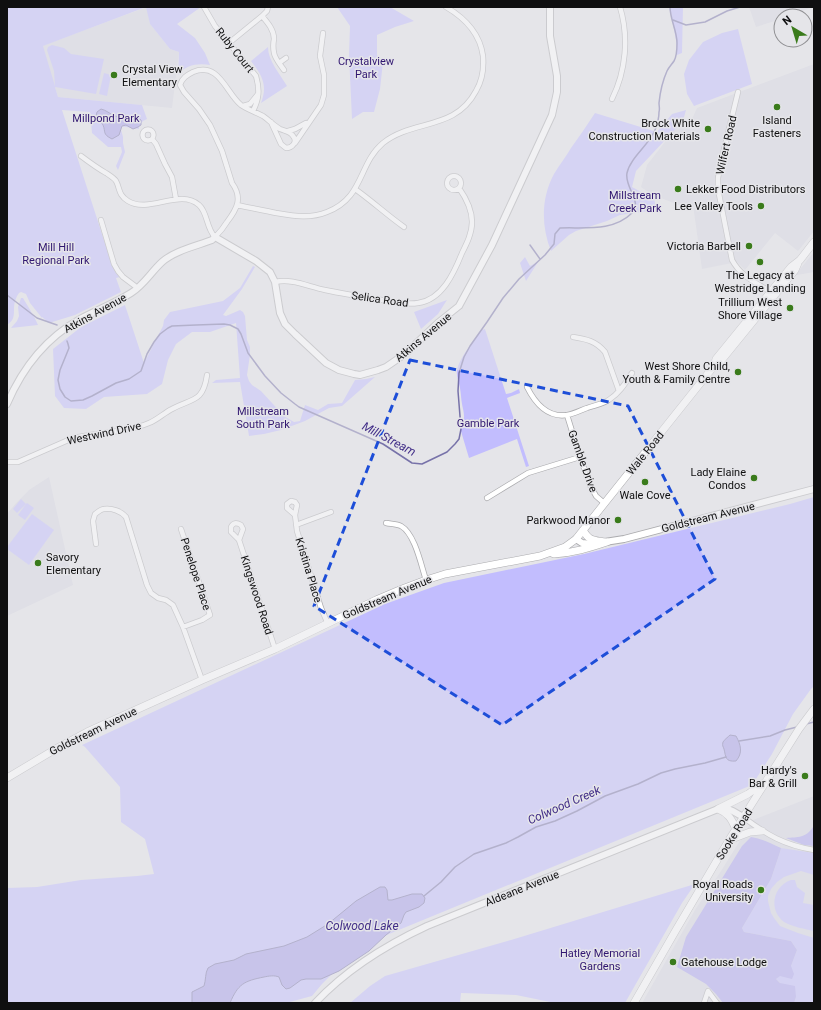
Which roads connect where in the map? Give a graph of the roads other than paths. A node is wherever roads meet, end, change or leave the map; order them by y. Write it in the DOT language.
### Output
graph roads {
  1 [pos="204,7"];
  2 [pos="268,7"];
  3 [pos="446,7"];
  4 [pos="550,7"];
  5 [pos="620,7"];
  6 [pos="262,16"];
  7 [pos="323,33"];
  8 [pos="229,43"];
  9 [pos="286,58"];
  10 [pos="280,63"];
  11 [pos="284,70"];
  12 [pos="738,92"];
  13 [pos="258,94"];
  14 [pos="612,99"];
  15 [pos="244,106"];
  16 [pos="253,111"];
  17 [pos="310,119"];
  18 [pos="271,122"];
  19 [pos="288,131"];
  20 [pos="152,139"];
  21 [pos="295,144"];
  22 [pos="81,156"];
  23 [pos="459,188"];
  24 [pos="355,189"];
  25 [pos="176,199"];
  26 [pos="237,204"];
  27 [pos="101,220"];
  28 [pos="404,227"];
  29 [pos="215,237"];
  30 [pos="814,242"];
  31 [pos="275,282"];
  32 [pos="138,288"];
  33 [pos="773,293"];
  34 [pos="573,338"];
  35 [pos="632,373"];
  36 [pos="207,375"];
  37 [pos="527,387"];
  38 [pos="619,391"];
  39 [pos="7,404"];
  40 [pos="567,415"];
  41 [pos="580,456"];
  42 [pos="7,462"];
  43 [pos="814,489"];
  44 [pos="487,498"];
  45 [pos="604,503"];
  46 [pos="331,512"];
  47 [pos="295,515"];
  48 [pos="386,523"];
  49 [pos="296,524"];
  50 [pos="181,529"];
  51 [pos="584,530"];
  52 [pos="576,539"];
  53 [pos="239,540"];
  54 [pos="607,542"];
  55 [pos="96,544"];
  56 [pos="540,556"];
  57 [pos="426,580"];
  58 [pos="328,624"];
  59 [pos="183,627"];
  60 [pos="275,649"];
  61 [pos="202,680"];
  62 [pos="814,709"];
  63 [pos="7,778"];
  64 [pos="768,780"];
  65 [pos="718,809"];
  66 [pos="743,817"];
  67 [pos="736,830"];
  68 [pos="762,831"];
  69 [pos="729,840"];
  70 [pos="814,850"];
  71 [pos="316,1003"];
  72 [pos="634,1003"];
  73 [pos="704,1003"];
  74 [pos="717,1003"];
  1 -- 8 [label="street, Ruby Court"];
  2 -- 6 [label="street"];
  3 -- 24 [label="street"];
  4 -- 31 [label="street, Atkins Avenue"];
  5 -- 14 [label="street"];
  6 -- 8 [label="street"];
  6 -- 10 [label="street"];
  7 -- 17 [label="street"];
  8 -- 13 [label="street, Ruby Court"];
  9 -- 10 [label="street"];
  10 -- 11 [label="street"];
  12 -- 33 [label="street, Wilfert Road"];
  13 -- 15 [label="street"];
  13 -- 16 [label="street, Ruby Court"];
  15 -- 16 [label="street"];
  15 -- 26 [label="street"];
  16 -- 18 [label="street"];
  17 -- 19 [label="street"];
  17 -- 21 [label="street"];
  18 -- 19 [label="street"];
  18 -- 21 [label="street"];
  19 -- 21 [label="street"];
  20 -- 25 [label="street"];
  22 -- 25 [label="street"];
  23 -- 31 [label="street, Selica Road"];
  24 -- 26 [label="street"];
  24 -- 28 [label="street"];
  25 -- 29 [label="street"];
  26 -- 29 [label="street"];
  27 -- 32 [label="street"];
  29 -- 31 [label="street, Atkins Avenue"];
  29 -- 32 [label="street, Atkins Avenue"];
  30 -- 33 [label="main road, Wale Road"];
  32 -- 39 [label="street, Atkins Avenue"];
  33 -- 45 [label="main road, Wale Road"];
  34 -- 38 [label="street"];
  35 -- 38 [label="street"];
  36 -- 42 [label="street, Westwind Drive"];
  37 -- 40 [label="street"];
  38 -- 40 [label="street"];
  40 -- 41 [label="street, Gamble Drive"];
  41 -- 44 [label="street"];
  41 -- 45 [label="street, Gamble Drive"];
  43 -- 54 [label="street, Goldstream Avenue"];
  45 -- 51 [label="main road, Wale Road"];
  46 -- 49 [label="street"];
  47 -- 49 [label="street, Kristina Place"];
  48 -- 57 [label="street"];
  49 -- 58 [label="street, Kristina Place"];
  50 -- 59 [label="street, Penelope Place"];
  51 -- 52 [label="main road, Wale Road"];
  51 -- 54 [label="main road"];
  52 -- 54 [label="street, Goldstream Avenue"];
  52 -- 56 [label="main road, Goldstream Avenue"];
  53 -- 60 [label="street, Kingswood Road"];
  54 -- 56 [label="main road"];
  55 -- 59 [label="street"];
  56 -- 57 [label="main road, Goldstream Avenue"];
  57 -- 58 [label="main road, Goldstream Avenue"];
  58 -- 60 [label="main road, Goldstream Avenue"];
  59 -- 61 [label="street"];
  60 -- 61 [label="main road, Goldstream Avenue"];
  61 -- 63 [label="main road, Goldstream Avenue"];
  62 -- 64 [label="main road, Sooke Road"];
  64 -- 65 [label="main road"];
  64 -- 66 [label="main road, Sooke Road"];
  65 -- 66 [label="street"];
  65 -- 67 [label="main road"];
  65 -- 71 [label="street, Aldeane Avenue"];
  66 -- 67 [label="main road, Sooke Road"];
  66 -- 68 [label="street"];
  67 -- 69 [label="main road, Sooke Road"];
  68 -- 69 [label="main road"];
  68 -- 70 [label="street"];
  69 -- 72 [label="main road, Sooke Road"];
  73 -- 74 [label="street"];
}
